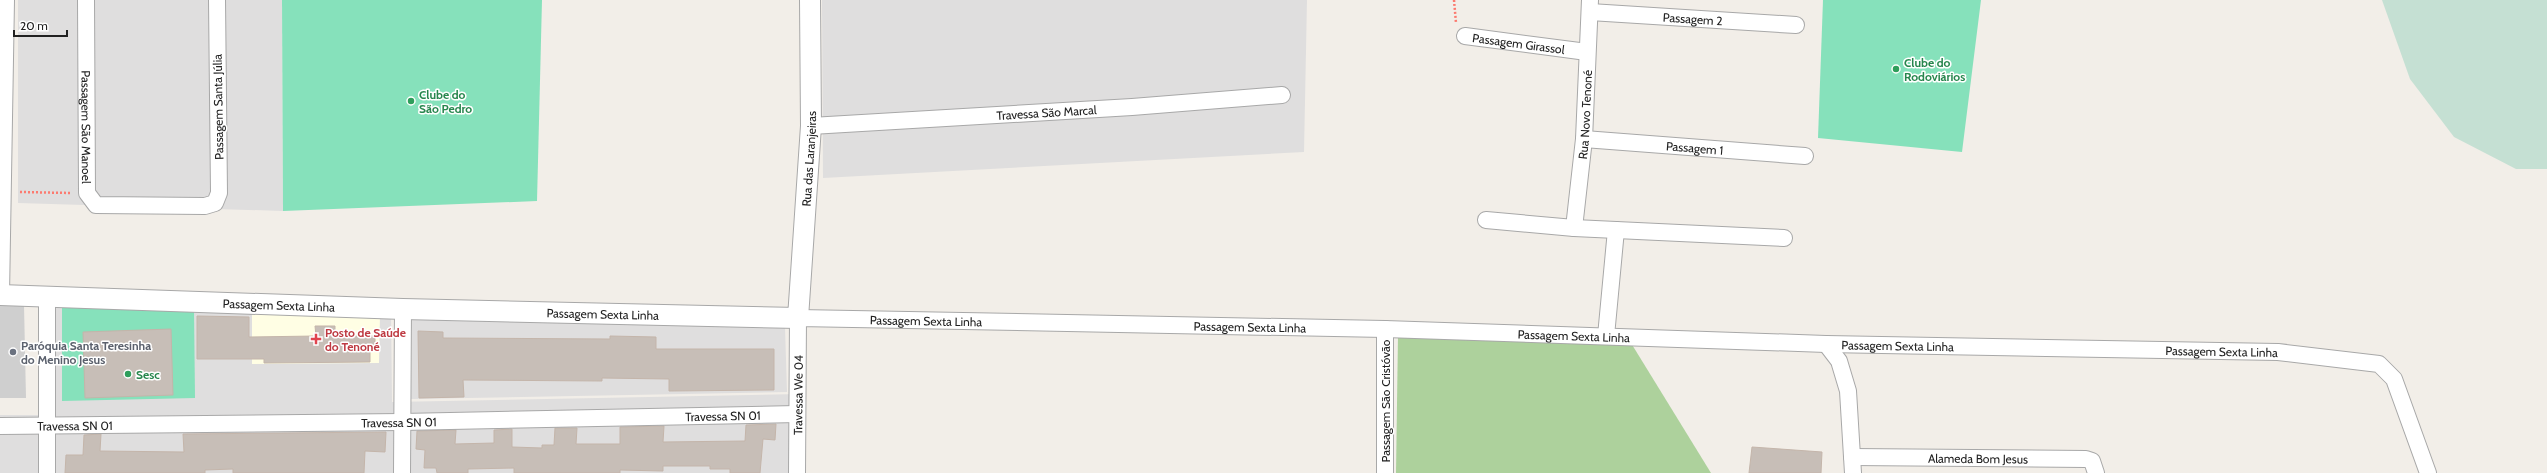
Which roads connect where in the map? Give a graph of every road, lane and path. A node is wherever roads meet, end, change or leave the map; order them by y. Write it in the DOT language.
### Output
graph roads {
  1 [pos="6,0"];
  2 [pos="86,0"];
  3 [pos="217,0"];
  4 [pos="810,0"];
  5 [pos="1454,0"];
  6 [pos="1590,6"];
  7 [pos="1796,25"];
  8 [pos="3,27"];
  9 [pos="1465,36"];
  10 [pos="1587,52"];
  11 [pos="1282,95"];
  12 [pos="811,126"];
  13 [pos="1,139"];
  14 [pos="1584,139"];
  15 [pos="1805,156"];
  16 [pos="87,192"];
  17 [pos="0,193"];
  18 [pos="1486,220"];
  19 [pos="1574,228"];
  20 [pos="1616,230"];
  21 [pos="1784,238"];
  22 [pos="0,295"];
  23 [pos="47,297"];
  24 [pos="403,310"];
  25 [pos="798,318"];
  26 [pos="1385,329"];
  27 [pos="1606,336"];
  28 [pos="1826,344"];
  29 [pos="798,414"];
  30 [pos="402,422"];
  31 [pos="0,426"];
  32 [pos="46,426"];
  33 [pos="1852,457"];
  34 [pos="47,473"];
  35 [pos="402,473"];
  36 [pos="797,473"];
  37 [pos="1384,473"];
  38 [pos="1853,473"];
  39 [pos="2096,473"];
  40 [pos="2428,473"];
  1 -- 8 [label="street"];
  2 -- 16 [label="street, Passagem São Manoel"];
  3 -- 16 [label="street, Passagem Santa Júlia"];
  4 -- 12 [label="street, Rua das Laranjeiras"];
  5 -- 9 [label="path, Passagem Girassol"];
  6 -- 7 [label="street, Passagem 2"];
  6 -- 10 [label="street, Rua Novo Tenoné"];
  8 -- 13 [label="street"];
  9 -- 10 [label="street, Passagem Girassol"];
  10 -- 14 [label="street, Rua Novo Tenoné"];
  11 -- 12 [label="street, Travessa São Marcal"];
  12 -- 25 [label="street, Rua das Laranjeiras"];
  13 -- 17 [label="street"];
  14 -- 15 [label="street, Passagem 1"];
  14 -- 19 [label="street, Rua Novo Tenoné"];
  16 -- 17 [label="path, Passagem São Manoel"];
  17 -- 22 [label="street"];
  18 -- 19 [label="street"];
  19 -- 20 [label="street"];
  20 -- 21 [label="street"];
  20 -- 27 [label="street"];
  22 -- 23 [label="street, Passagem Sexta Linha"];
  23 -- 24 [label="street, Passagem Sexta Linha"];
  23 -- 32 [label="street"];
  24 -- 25 [label="street, Passagem Sexta Linha"];
  24 -- 30 [label="street"];
  25 -- 26 [label="street, Passagem Sexta Linha"];
  25 -- 29 [label="street, Travessa We 04"];
  26 -- 27 [label="street, Passagem Sexta Linha"];
  26 -- 37 [label="street, Passagem São Cristóvão"];
  27 -- 28 [label="street, Passagem Sexta Linha"];
  28 -- 33 [label="street"];
  28 -- 40 [label="street, Passagem Sexta Linha"];
  29 -- 30 [label="street, Travessa SN 01"];
  29 -- 36 [label="street, Travessa We 04"];
  30 -- 32 [label="street, Travessa SN 01"];
  30 -- 35 [label="street"];
  31 -- 32 [label="street, Travessa SN 01"];
  32 -- 34 [label="street"];
  33 -- 38 [label="street"];
  33 -- 39 [label="street, Alameda Bom Jesus"];
}
